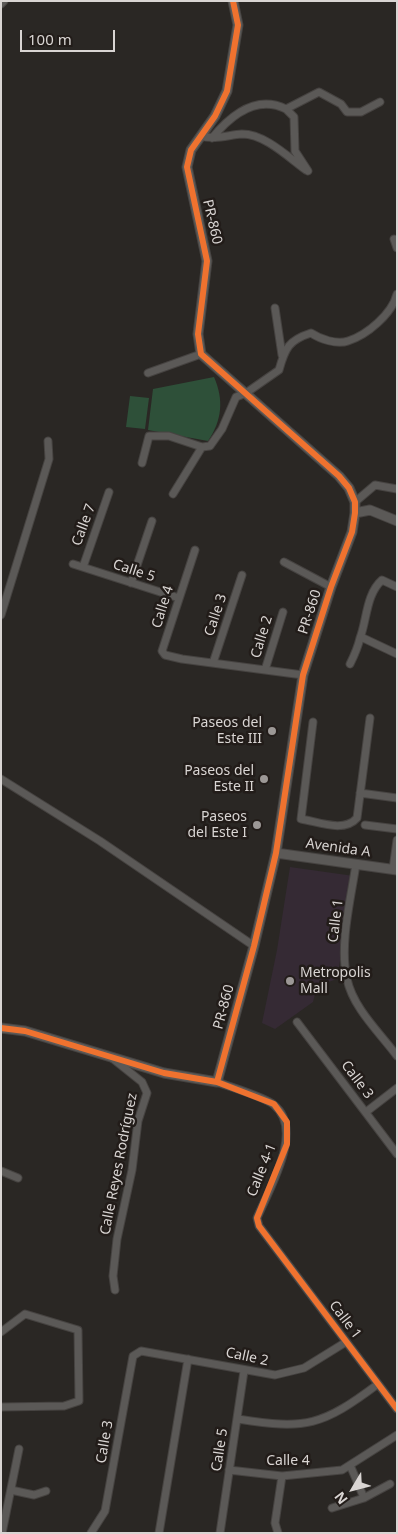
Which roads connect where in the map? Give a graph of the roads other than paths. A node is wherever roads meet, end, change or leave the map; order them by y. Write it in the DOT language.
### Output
graph roads {
  1 [pos="233,1"];
  2 [pos="380,102"];
  3 [pos="286,109"];
  4 [pos="200,136"];
  5 [pos="212,138"];
  6 [pos="394,239"];
  7 [pos="397,248"];
  8 [pos="397,294"];
  9 [pos="275,308"];
  10 [pos="201,354"];
  11 [pos="282,360"];
  12 [pos="148,373"];
  13 [pos="246,393"];
  14 [pos="48,441"];
  15 [pos="202,448"];
  16 [pos="142,463"];
  17 [pos="397,489"];
  18 [pos="109,492"];
  19 [pos="173,494"];
  20 [pos="355,502"];
  21 [pos="356,513"];
  22 [pos="152,521"];
  23 [pos="397,521"];
  24 [pos="195,550"];
  25 [pos="284,562"];
  26 [pos="73,564"];
  27 [pos="82,567"];
  28 [pos="242,575"];
  29 [pos="131,583"];
  30 [pos="331,587"];
  31 [pos="397,587"];
  32 [pos="179,598"];
  33 [pos="283,612"];
  34 [pos="1,615"];
  35 [pos="361,637"];
  36 [pos="397,654"];
  37 [pos="213,663"];
  38 [pos="350,664"];
  39 [pos="265,670"];
  40 [pos="303,674"];
  41 [pos="370,718"];
  42 [pos="313,722"];
  43 [pos="1,779"];
  44 [pos="360,793"];
  45 [pos="397,798"];
  46 [pos="365,825"];
  47 [pos="397,830"];
  48 [pos="397,840"];
  49 [pos="276,853"];
  50 [pos="356,864"];
  51 [pos="395,869"];
  52 [pos="254,946"];
  53 [pos="297,1022"];
  54 [pos="1,1028"];
  55 [pos="397,1056"];
  56 [pos="112,1058"];
  57 [pos="217,1082"];
  58 [pos="397,1088"];
  59 [pos="366,1112"];
  60 [pos="397,1154"];
  61 [pos="1,1171"];
  62 [pos="18,1178"];
  63 [pos="274,1246"];
  64 [pos="115,1290"];
  65 [pos="1,1332"];
  66 [pos="346,1342"];
  67 [pos="136,1354"];
  68 [pos="188,1359"];
  69 [pos="244,1371"];
  70 [pos="378,1384"];
  71 [pos="1,1407"];
  72 [pos="397,1409"];
  73 [pos="238,1419"];
  74 [pos="397,1435"];
  75 [pos="19,1449"];
  76 [pos="350,1465"];
  77 [pos="229,1470"];
  78 [pos="282,1476"];
  79 [pos="390,1484"];
  80 [pos="10,1490"];
  81 [pos="46,1491"];
  82 [pos="364,1498"];
  83 [pos="332,1508"];
  84 [pos="2,1533"];
  85 [pos="91,1533"];
  86 [pos="159,1533"];
  87 [pos="220,1533"];
  88 [pos="278,1533"];
  1 -- 4 [label="street, PR-860 / PR-860"];
  2 -- 3 [label="street"];
  3 -- 5 [label="street"];
  3 -- 5 [label="street"];
  4 -- 5 [label="street"];
  4 -- 10 [label="street, PR-860 / PR-860"];
  6 -- 7 [label="street"];
  8 -- 11 [label="street"];
  9 -- 11 [label="street"];
  10 -- 12 [label="street"];
  10 -- 13 [label="street, PR-860 / PR-860"];
  11 -- 13 [label="street"];
  13 -- 15 [label="street"];
  13 -- 20 [label="street, PR-860 / PR-860"];
  14 -- 34 [label="street"];
  15 -- 16 [label="street"];
  15 -- 19 [label="street"];
  17 -- 20 [label="street"];
  18 -- 27 [label="street, Calle 7"];
  20 -- 21 [label="street, PR-860 / PR-860"];
  21 -- 23 [label="street"];
  21 -- 30 [label="street, PR-860 / PR-860"];
  22 -- 29 [label="street"];
  24 -- 32 [label="street, Calle 4"];
  25 -- 30 [label="street"];
  26 -- 27 [label="street, Calle 5"];
  27 -- 29 [label="street, Calle 5"];
  28 -- 37 [label="street, Calle 3"];
  29 -- 32 [label="street, Calle 5"];
  30 -- 40 [label="street, PR-860 / PR-860"];
  31 -- 35 [label="street"];
  32 -- 37 [label="street, Calle 4"];
  33 -- 39 [label="street, Calle 2"];
  35 -- 36 [label="street"];
  35 -- 38 [label="street"];
  37 -- 39 [label="street"];
  39 -- 40 [label="street"];
  40 -- 49 [label="street, PR-860 / PR-860"];
  41 -- 44 [label="street"];
  42 -- 44 [label="street"];
  43 -- 52 [label="street"];
  44 -- 45 [label="street"];
  46 -- 47 [label="street"];
  48 -- 51 [label="street"];
  49 -- 50 [label="street, Avenida A"];
  49 -- 52 [label="street, PR-860 / PR-860"];
  50 -- 51 [label="street, Avenida A"];
  50 -- 55 [label="street, Calle 1"];
  52 -- 57 [label="street, PR-860 / PR-860"];
  53 -- 59 [label="street, Calle 3"];
  54 -- 56 [label="street"];
  56 -- 57 [label="street"];
  56 -- 64 [label="street, Calle Reyes Rodríguez"];
  57 -- 63 [label="street, Calle 4-1"];
  58 -- 59 [label="street"];
  59 -- 60 [label="street, Calle 3"];
  61 -- 62 [label="street"];
  63 -- 66 [label="street, Calle 1"];
  65 -- 71 [label="street"];
  66 -- 69 [label="street, Calle 2"];
  66 -- 70 [label="street, Calle 1"];
  67 -- 68 [label="street, Calle 2"];
  67 -- 85 [label="street, Calle 3"];
  68 -- 69 [label="street, Calle 2"];
  68 -- 86 [label="street"];
  69 -- 73 [label="street, Calle 5"];
  70 -- 72 [label="street, Calle 1"];
  70 -- 73 [label="street"];
  73 -- 77 [label="street, Calle 5"];
  74 -- 76 [label="street, Calle 4"];
  75 -- 80 [label="street"];
  76 -- 78 [label="street, Calle 4"];
  76 -- 82 [label="street"];
  77 -- 78 [label="street, Calle 4"];
  77 -- 87 [label="street, Calle 5"];
  78 -- 88 [label="street"];
  79 -- 82 [label="street"];
  80 -- 81 [label="street"];
  80 -- 84 [label="street"];
  82 -- 83 [label="street"];
}
